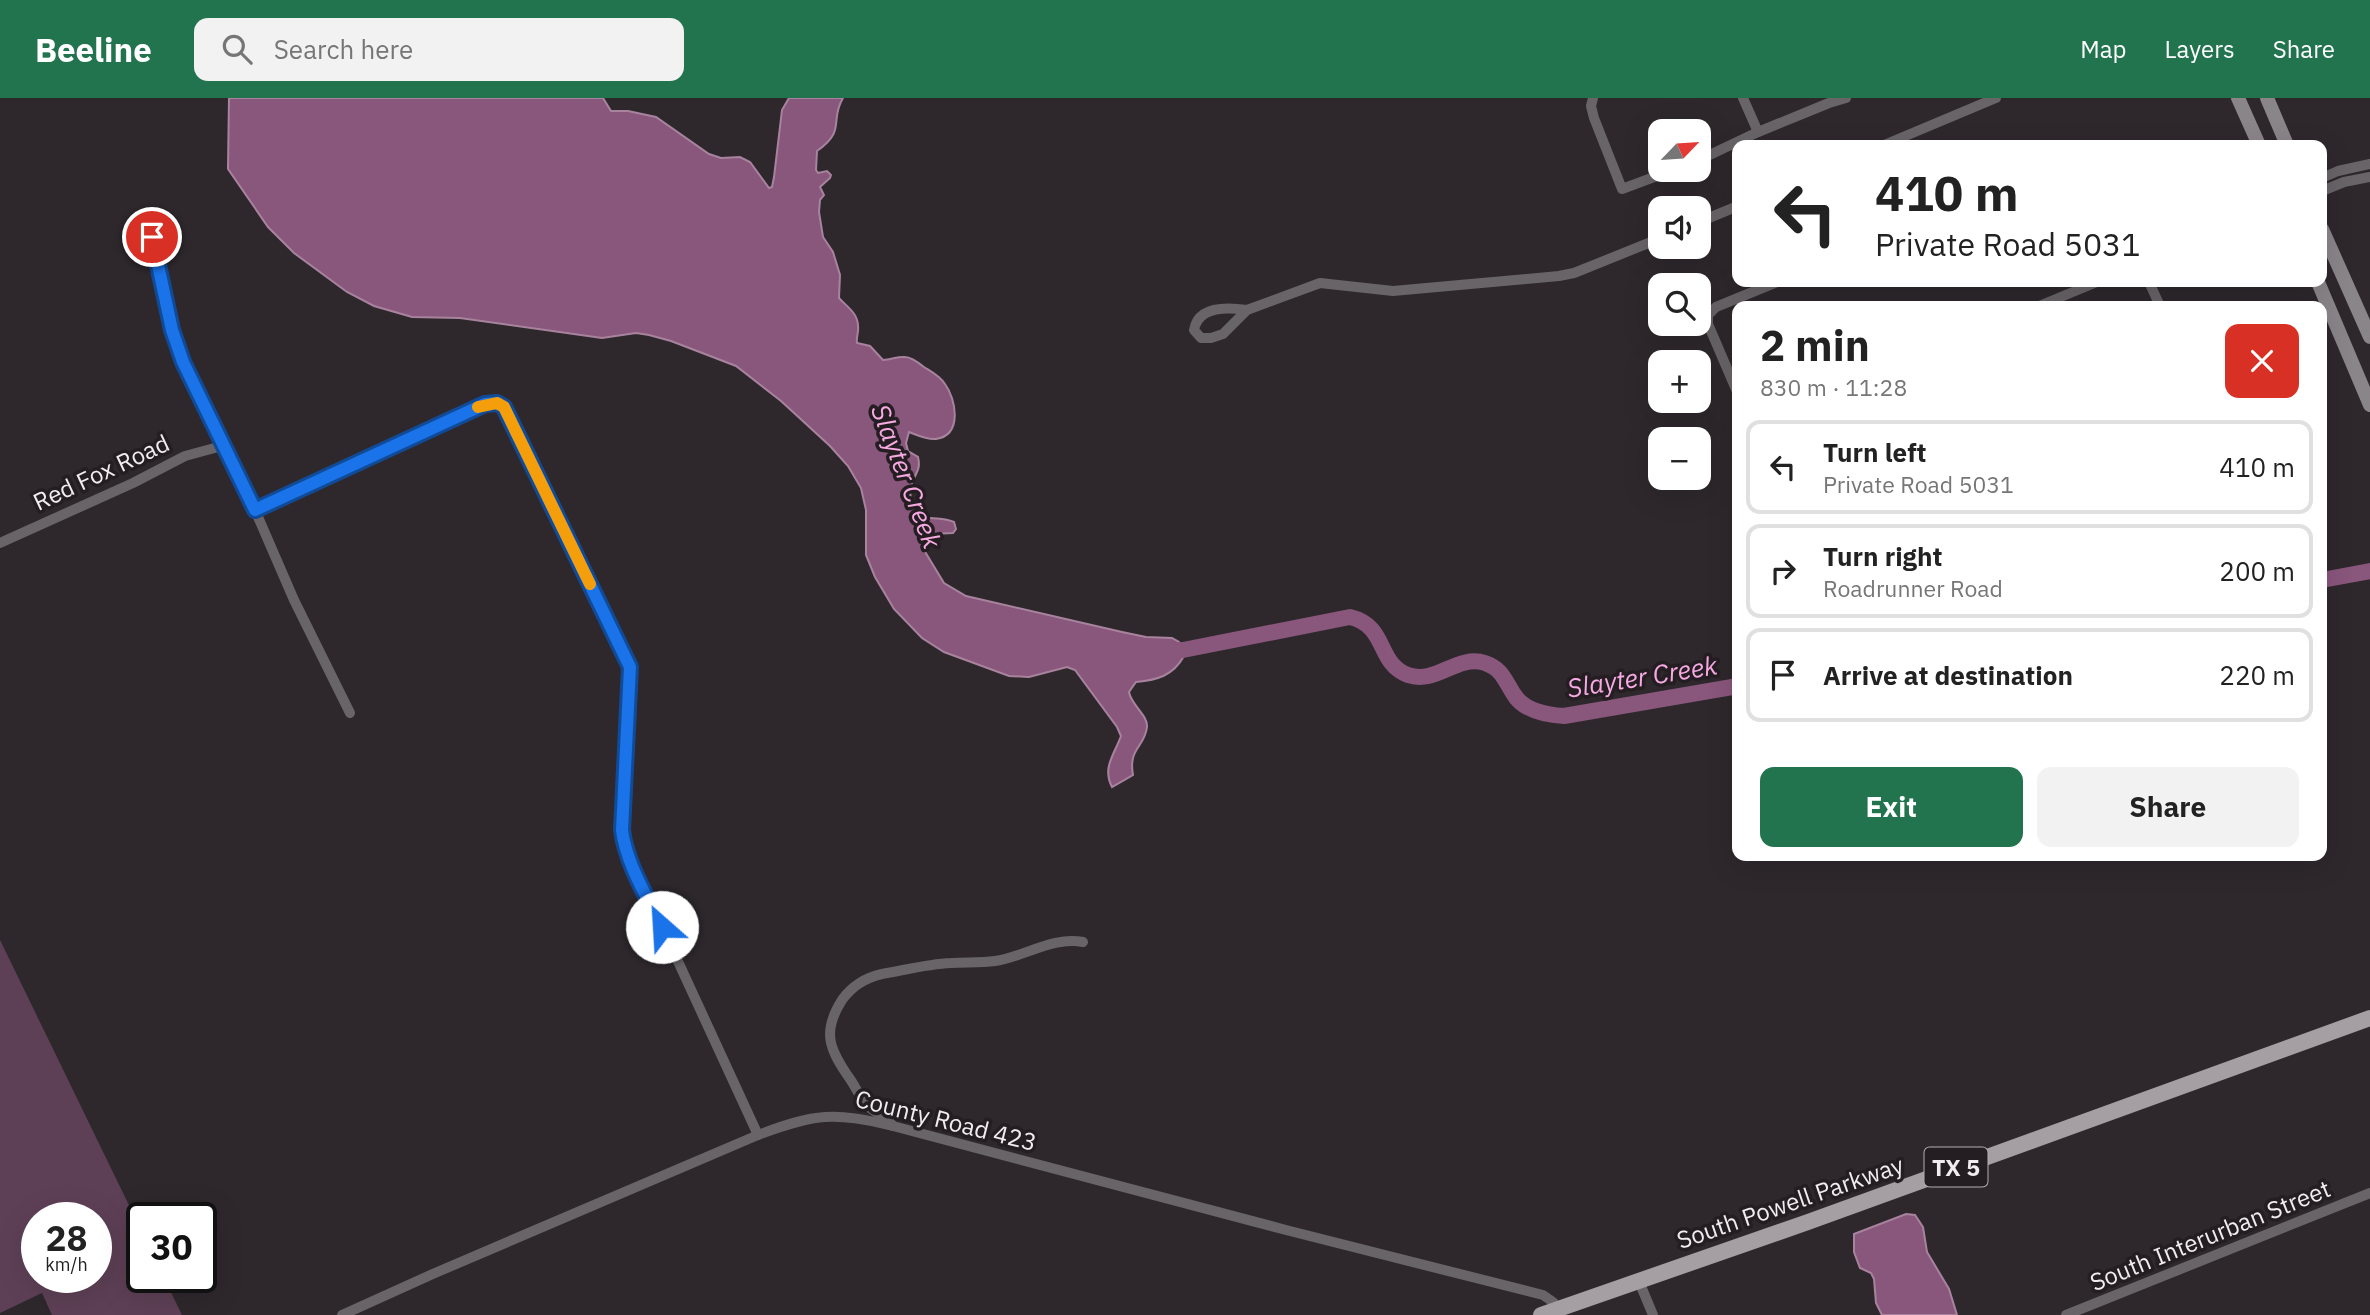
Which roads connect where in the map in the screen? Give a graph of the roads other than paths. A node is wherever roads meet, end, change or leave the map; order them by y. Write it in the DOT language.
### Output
graph roads {
  1 [pos="1593,98"];
  2 [pos="1743,98"];
  3 [pos="1846,98"];
  4 [pos="1996,98"];
  5 [pos="2238,98"];
  6 [pos="2267,98"];
  7 [pos="1758,132"];
  8 [pos="1741,140"];
  9 [pos="1896,140"];
  10 [pos="2257,140"];
  11 [pos="2285,140"];
  12 [pos="1732,144"];
  13 [pos="1712,154"];
  14 [pos="2370,164"];
  15 [pos="2327,176"];
  16 [pos="2370,177"];
  17 [pos="1648,179"];
  18 [pos="2327,189"];
  19 [pos="1732,208"];
  20 [pos="147,215"];
  21 [pos="1711,217"];
  22 [pos="2327,240"];
  23 [pos="1648,243"];
  24 [pos="1765,287"];
  25 [pos="2085,287"];
  26 [pos="2051,301"];
  27 [pos="2327,303"];
  28 [pos="1247,310"];
  29 [pos="2370,337"];
  30 [pos="1732,380"];
  31 [pos="2370,405"];
  32 [pos="222,446"];
  33 [pos="255,510"];
  34 [pos="0,543"];
  35 [pos="350,713"];
  36 [pos="1083,942"];
  37 [pos="2370,1018"];
  38 [pos="857,1090"];
  39 [pos="845,1116"];
  40 [pos="893,1126"];
  41 [pos="758,1135"];
  42 [pos="2370,1194"];
  43 [pos="1638,1279"];
  44 [pos="1558,1309"];
  45 [pos="342,1315"];
  46 [pos="1541,1315"];
  47 [pos="1653,1315"];
  48 [pos="2066,1315"];
  1 -- 17 [label="street"];
  2 -- 7 [label="street"];
  3 -- 7 [label="street"];
  4 -- 9 [label="street"];
  5 -- 10 [label="main road"];
  6 -- 11 [label="main road"];
  7 -- 8 [label="street"];
  12 -- 13 [label="street"];
  14 -- 15 [label="street"];
  16 -- 18 [label="street"];
  19 -- 21 [label="street"];
  20 -- 32 [label="street"];
  22 -- 29 [label="main road"];
  23 -- 28 [label="street"];
  24 -- 30 [label="street"];
  25 -- 26 [label="street"];
  27 -- 31 [label="main road"];
  32 -- 33 [label="street"];
  32 -- 34 [label="street, Red Fox Road"];
  33 -- 35 [label="street"];
  33 -- 41 [label="street"];
  36 -- 38 [label="street"];
  37 -- 43 [label="main road, South Powell Parkway / TX 5"];
  38 -- 39 [label="street"];
  38 -- 40 [label="street"];
  39 -- 40 [label="street, County Road 423"];
  39 -- 41 [label="street, County Road 423"];
  40 -- 44 [label="street, County Road 423"];
  41 -- 45 [label="street, County Road 423"];
  42 -- 48 [label="street, South Interurban Street"];
  43 -- 44 [label="main road, South Powell Parkway / TX 5"];
  43 -- 47 [label="street"];
  44 -- 46 [label="main road, South Powell Parkway / TX 5"];
}
